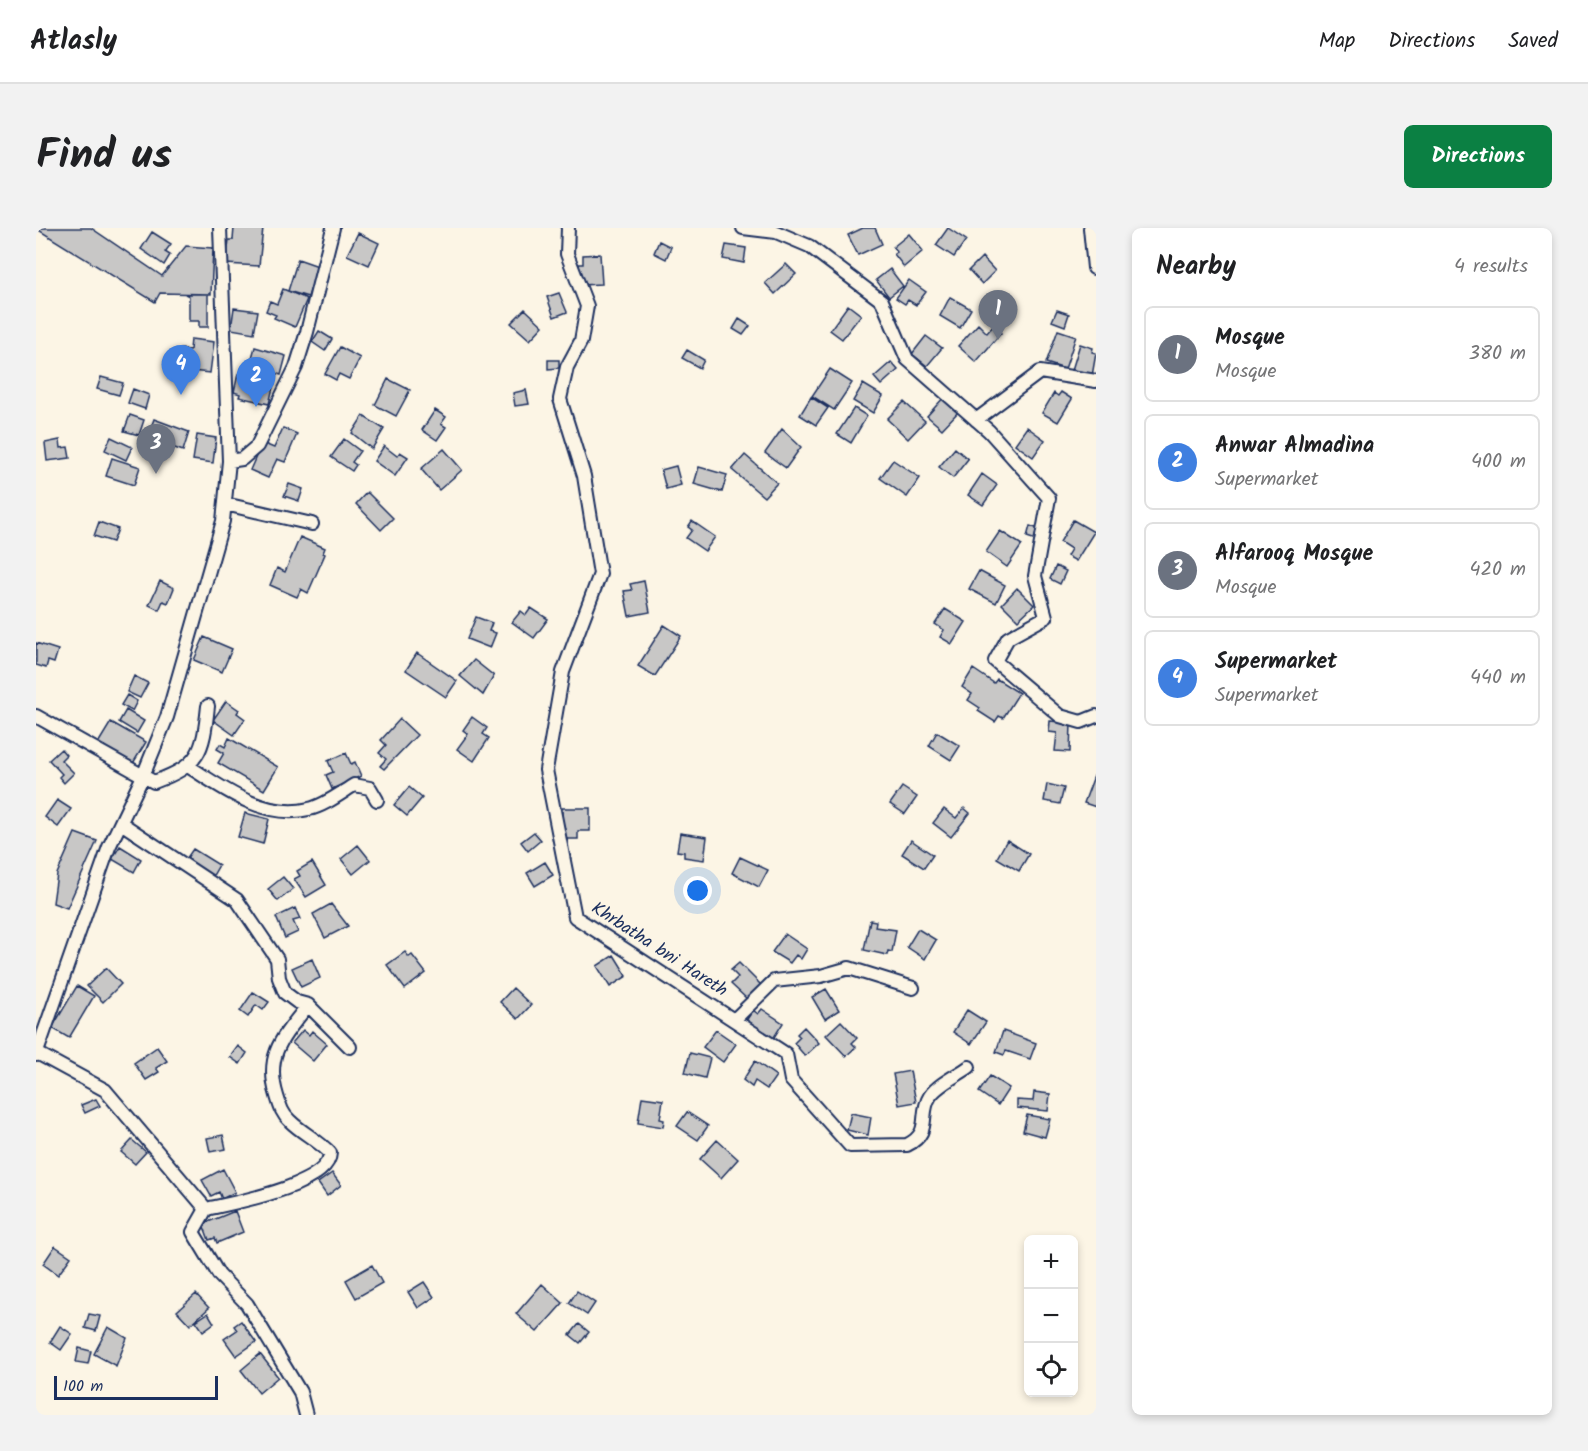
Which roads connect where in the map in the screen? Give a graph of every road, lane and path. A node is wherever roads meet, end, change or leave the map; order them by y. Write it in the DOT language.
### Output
graph roads {
  1 [pos="220,228"];
  2 [pos="333,228"];
  3 [pos="568,228"];
  4 [pos="743,228"];
  5 [pos="1090,228"];
  6 [pos="1096,268"];
  7 [pos="1096,381"];
  8 [pos="976,420"];
  9 [pos="229,461"];
  10 [pos="225,504"];
  11 [pos="312,524"];
  12 [pos="208,706"];
  13 [pos="36,716"];
  14 [pos="1096,716"];
  15 [pos="188,766"];
  16 [pos="143,776"];
  17 [pos="377,800"];
  18 [pos="121,823"];
  19 [pos="914,988"];
  20 [pos="308,1005"];
  21 [pos="734,1020"];
  22 [pos="350,1047"];
  23 [pos="36,1054"];
  24 [pos="969,1067"];
  25 [pos="206,1209"];
  26 [pos="306,1415"];
  1 -- 9 [label="street"];
  2 -- 9 [label="street"];
  3 -- 21 [label="street, Khrbatha bni Hareth"];
  4 -- 8 [label="street"];
  5 -- 6 [label="street"];
  7 -- 8 [label="street"];
  8 -- 14 [label="street"];
  9 -- 10 [label="street"];
  10 -- 11 [label="street"];
  10 -- 16 [label="street"];
  12 -- 15 [label="street"];
  13 -- 16 [label="street"];
  15 -- 16 [label="street"];
  15 -- 17 [label="street"];
  16 -- 18 [label="street"];
  18 -- 20 [label="street"];
  18 -- 23 [label="street"];
  19 -- 21 [label="street"];
  20 -- 22 [label="street"];
  20 -- 25 [label="street"];
  21 -- 24 [label="street, Khrbatha bni Hareth"];
  23 -- 25 [label="street"];
  25 -- 26 [label="street"];
}
